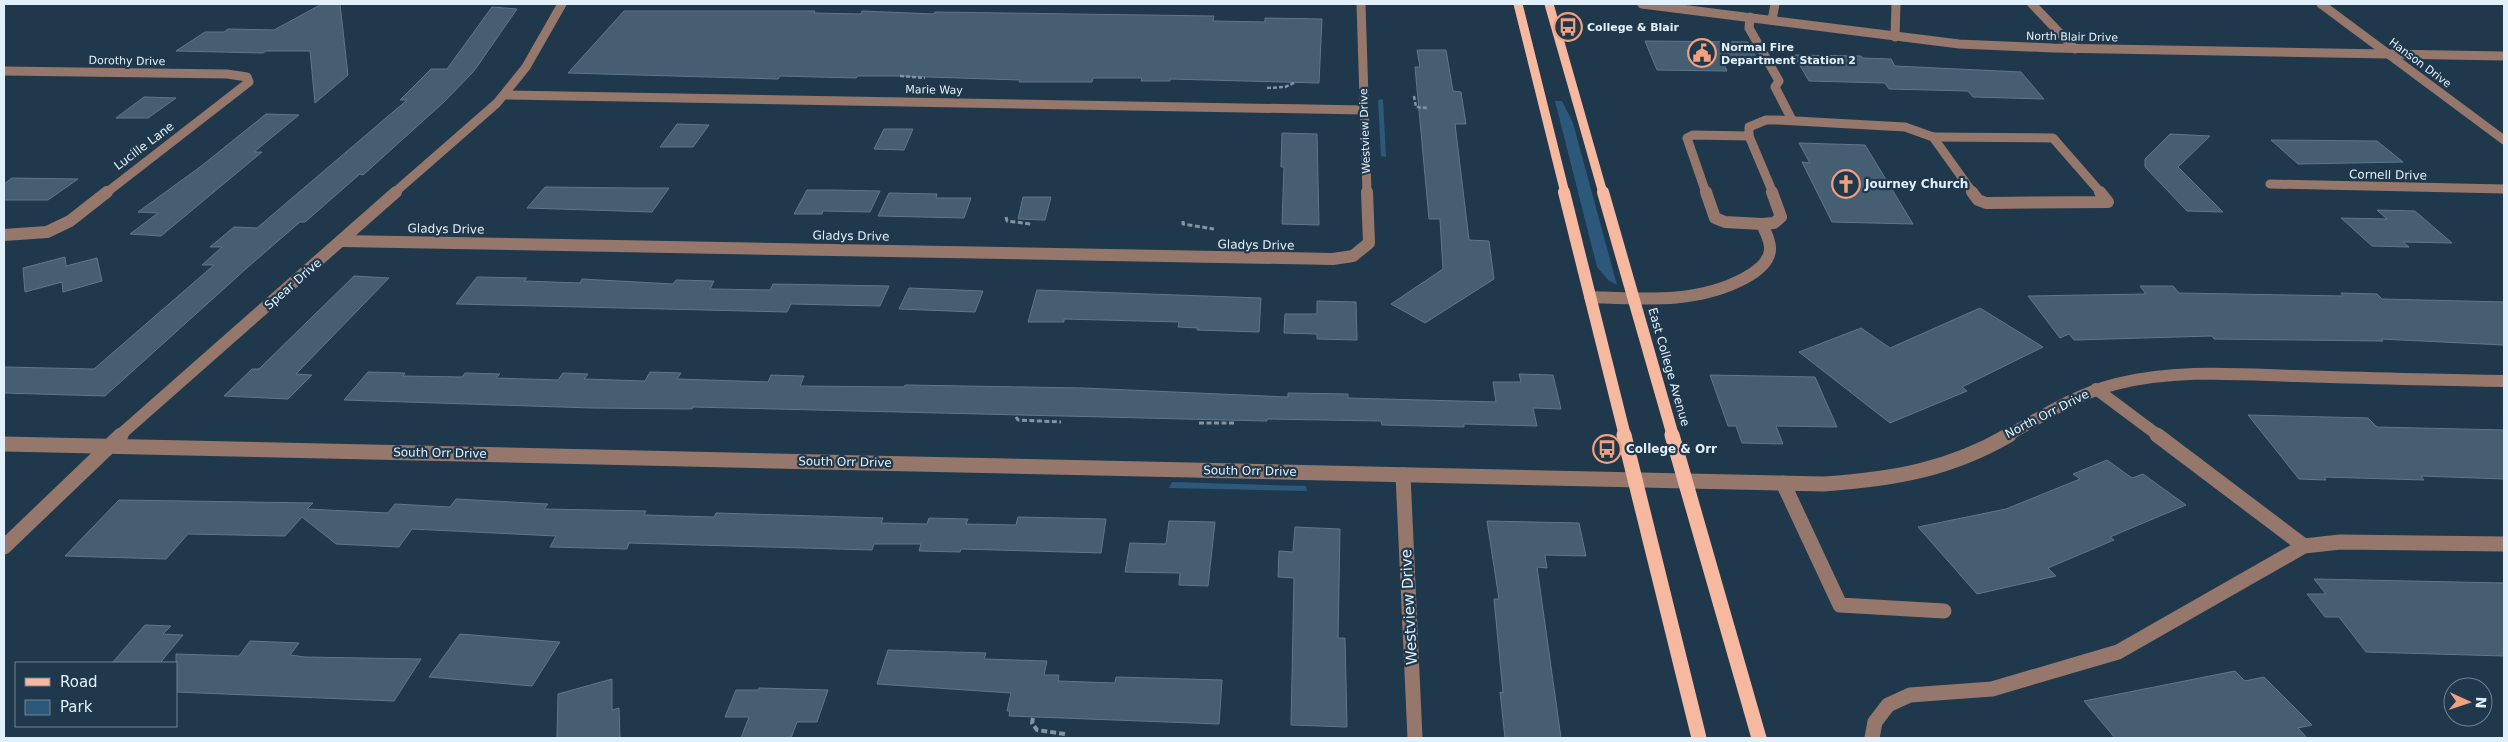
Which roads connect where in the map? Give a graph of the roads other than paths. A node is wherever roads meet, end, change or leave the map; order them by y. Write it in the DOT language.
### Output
graph roads {
  1 [pos="562,4"];
  2 [pos="1361,4"];
  3 [pos="1518,4"];
  4 [pos="1549,4"];
  5 [pos="1642,4"];
  6 [pos="1775,4"];
  7 [pos="1896,4"];
  8 [pos="2032,4"];
  9 [pos="2321,4"];
  10 [pos="1750,17"];
  11 [pos="1772,20"];
  12 [pos="1895,37"];
  13 [pos="2075,48"];
  14 [pos="2389,54"];
  15 [pos="2504,56"];
  16 [pos="4,71"];
  17 [pos="248,79"];
  18 [pos="504,95"];
  19 [pos="1364,110"];
  20 [pos="1792,120"];
  21 [pos="1749,136"];
  22 [pos="1933,137"];
  23 [pos="2504,140"];
  24 [pos="2270,184"];
  25 [pos="2504,189"];
  26 [pos="1762,224"];
  27 [pos="4,235"];
  28 [pos="342,241"];
  29 [pos="1359,254"];
  30 [pos="1590,297"];
  31 [pos="1633,298"];
  32 [pos="2504,382"];
  33 [pos="2096,389"];
  34 [pos="4,444"];
  35 [pos="108,446"];
  36 [pos="1403,475"];
  37 [pos="1635,480"];
  38 [pos="1686,481"];
  39 [pos="1783,483"];
  40 [pos="2504,544"];
  41 [pos="2304,546"];
  42 [pos="4,547"];
  43 [pos="1944,612"];
  44 [pos="1416,738"];
  45 [pos="1699,738"];
  46 [pos="1759,738"];
  47 [pos="1872,738"];
  1 -- 18 [label="street, Spear Drive"];
  2 -- 19 [label="street, Westview Drive"];
  3 -- 30 [label="main road"];
  4 -- 31 [label="main road, East College Avenue"];
  5 -- 10 [label="street, North Blair Drive"];
  6 -- 11 [label="street"];
  7 -- 12 [label="street"];
  8 -- 13 [label="street"];
  9 -- 14 [label="street, Hanson Drive"];
  10 -- 11 [label="street, North Blair Drive"];
  10 -- 20 [label="street"];
  11 -- 12 [label="street, North Blair Drive"];
  12 -- 13 [label="street, North Blair Drive"];
  13 -- 14 [label="street, North Blair Drive"];
  14 -- 15 [label="street, North Blair Drive"];
  14 -- 23 [label="street, Hanson Drive"];
  16 -- 17 [label="street, Dorothy Drive"];
  17 -- 27 [label="street, Lucille Lane"];
  18 -- 19 [label="street, Marie Way"];
  18 -- 28 [label="street, Spear Drive"];
  19 -- 29 [label="street, Westview Drive"];
  20 -- 21 [label="street"];
  20 -- 22 [label="street"];
  21 -- 26 [label="street"];
  21 -- 26 [label="street"];
  22 -- 22 [label="street"];
  24 -- 25 [label="street, Cornell Drive"];
  26 -- 31 [label="street"];
  28 -- 29 [label="street, Gladys Drive"];
  28 -- 35 [label="street, Spear Drive"];
  30 -- 31 [label="street"];
  30 -- 37 [label="main road"];
  31 -- 38 [label="main road, East College Avenue"];
  32 -- 33 [label="street, North Orr Drive"];
  33 -- 39 [label="street, North Orr Drive"];
  33 -- 41 [label="street"];
  34 -- 35 [label="street, South Orr Drive"];
  35 -- 36 [label="street, South Orr Drive"];
  35 -- 42 [label="street, Spear Drive"];
  36 -- 37 [label="street, South Orr Drive"];
  36 -- 44 [label="street, Westview Drive"];
  37 -- 38 [label="street, South Orr Drive"];
  37 -- 45 [label="main road"];
  38 -- 39 [label="street, North Orr Drive"];
  38 -- 46 [label="main road, East College Avenue"];
  39 -- 43 [label="street"];
  40 -- 41 [label="street"];
  41 -- 47 [label="street"];
}
